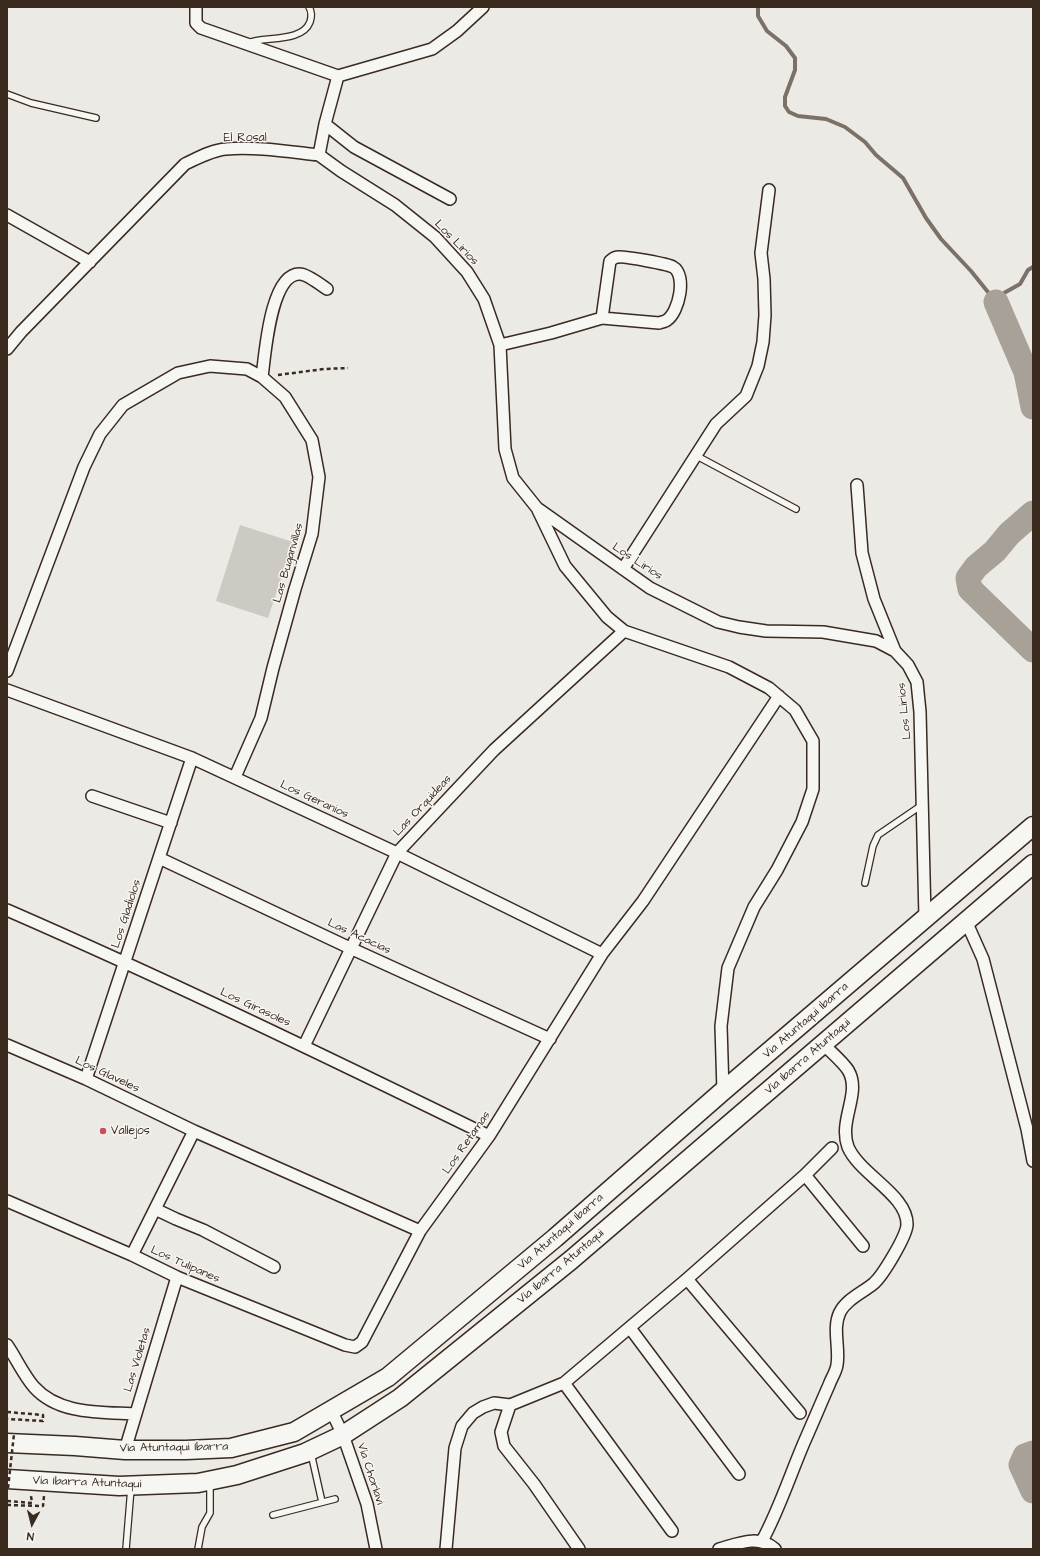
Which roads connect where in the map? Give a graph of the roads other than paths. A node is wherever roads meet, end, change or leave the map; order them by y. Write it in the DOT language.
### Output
graph roads {
  1 [pos="196,7"];
  2 [pos="309,7"];
  3 [pos="483,7"];
  4 [pos="246,44"];
  5 [pos="338,76"];
  6 [pos="7,94"];
  7 [pos="96,118"];
  8 [pos="325,124"];
  9 [pos="319,155"];
  10 [pos="769,190"];
  11 [pos="450,199"];
  12 [pos="7,215"];
  13 [pos="90,262"];
  14 [pos="327,288"];
  15 [pos="602,318"];
  16 [pos="500,345"];
  17 [pos="7,349"];
  18 [pos="262,378"];
  19 [pos="695,455"];
  20 [pos="857,485"];
  21 [pos="537,508"];
  22 [pos="796,509"];
  23 [pos="622,569"];
  24 [pos="624,631"];
  25 [pos="895,651"];
  26 [pos="8,665"];
  27 [pos="7,690"];
  28 [pos="779,696"];
  29 [pos="192,758"];
  30 [pos="235,777"];
  31 [pos="92,796"];
  32 [pos="922,804"];
  33 [pos="171,823"];
  34 [pos="1033,826"];
  35 [pos="397,853"];
  36 [pos="159,858"];
  37 [pos="1033,864"];
  38 [pos="865,883"];
  39 [pos="7,910"];
  40 [pos="925,918"];
  41 [pos="966,921"];
  42 [pos="350,948"];
  43 [pos="602,954"];
  44 [pos="125,962"];
  45 [pos="550,1039"];
  46 [pos="823,1044"];
  47 [pos="7,1045"];
  48 [pos="304,1046"];
  49 [pos="86,1078"];
  50 [pos="723,1091"];
  51 [pos="194,1131"];
  52 [pos="489,1136"];
  53 [pos="832,1148"];
  54 [pos="1033,1161"];
  55 [pos="805,1175"];
  56 [pos="7,1201"];
  57 [pos="155,1209"];
  58 [pos="420,1231"];
  59 [pos="863,1246"];
  60 [pos="132,1255"];
  61 [pos="274,1267"];
  62 [pos="177,1277"];
  63 [pos="687,1279"];
  64 [pos="630,1328"];
  65 [pos="7,1345"];
  66 [pos="355,1347"];
  67 [pos="564,1383"];
  68 [pos="510,1405"];
  69 [pos="331,1410"];
  70 [pos="800,1413"];
  71 [pos="136,1414"];
  72 [pos="343,1435"];
  73 [pos="10,1439"];
  74 [pos="125,1450"];
  75 [pos="311,1451"];
  76 [pos="739,1474"];
  77 [pos="210,1481"];
  78 [pos="7,1484"];
  79 [pos="130,1486"];
  80 [pos="335,1499"];
  81 [pos="322,1502"];
  82 [pos="272,1515"];
  83 [pos="672,1531"];
  84 [pos="762,1541"];
  85 [pos="126,1549"];
  86 [pos="198,1549"];
  87 [pos="376,1549"];
  88 [pos="446,1549"];
  89 [pos="579,1549"];
  90 [pos="719,1549"];
  91 [pos="775,1549"];
  1 -- 4 [label="street"];
  2 -- 4 [label="lane"];
  3 -- 5 [label="street"];
  4 -- 5 [label="street"];
  5 -- 8 [label="street"];
  6 -- 7 [label="lane"];
  8 -- 9 [label="street"];
  8 -- 11 [label="street"];
  9 -- 13 [label="street, El Rosal"];
  9 -- 16 [label="street, Los Lirios"];
  10 -- 19 [label="street"];
  12 -- 13 [label="street"];
  13 -- 17 [label="street, El Rosal"];
  14 -- 18 [label="street"];
  15 -- 15 [label="street"];
  15 -- 16 [label="street"];
  16 -- 21 [label="street, Los Lirios"];
  18 -- 26 [label="street, Las Buganvillas"];
  18 -- 30 [label="street, Las Buganvillas"];
  19 -- 22 [label="lane"];
  19 -- 23 [label="street"];
  20 -- 25 [label="street"];
  21 -- 23 [label="street, Los Lirios"];
  21 -- 24 [label="street"];
  23 -- 25 [label="street, Los Lirios"];
  24 -- 28 [label="street"];
  24 -- 35 [label="street, Las Orquideas"];
  25 -- 32 [label="street, Los Lirios"];
  27 -- 29 [label="street, Los Geranios"];
  28 -- 43 [label="street, Los Retamas"];
  28 -- 50 [label="street"];
  29 -- 30 [label="street, Los Geranios"];
  29 -- 33 [label="street, Los Gladiolos"];
  30 -- 35 [label="street, Los Geranios"];
  31 -- 33 [label="street"];
  32 -- 38 [label="lane"];
  32 -- 40 [label="street, Los Lirios"];
  33 -- 36 [label="street, Los Gladiolos"];
  34 -- 40 [label="highway, Via Atuntaqui Ibarra"];
  35 -- 42 [label="street, Las Orquideas"];
  35 -- 43 [label="street, Los Geranios"];
  36 -- 42 [label="street, Las Acacias"];
  36 -- 44 [label="street, Los Gladiolos"];
  37 -- 41 [label="highway, Vía Ibarra Atuntaqui"];
  39 -- 44 [label="street, Los Girasoles"];
  40 -- 50 [label="highway, Via Atuntaqui Ibarra"];
  41 -- 46 [label="highway, Vía Ibarra Atuntaqui"];
  41 -- 54 [label="street"];
  42 -- 45 [label="street, Las Acacias"];
  42 -- 48 [label="street, Las Orquideas"];
  43 -- 45 [label="street, Los Retamas"];
  44 -- 48 [label="street, Los Girasoles"];
  44 -- 49 [label="street, Los Gladiolos"];
  45 -- 52 [label="street, Los Retamas"];
  46 -- 72 [label="highway, Vía Ibarra Atuntaqui"];
  46 -- 84 [label="street"];
  47 -- 49 [label="street, Los Glaveles"];
  48 -- 52 [label="street, Los Girasoles"];
  49 -- 51 [label="street, Los Glaveles"];
  50 -- 69 [label="highway, Via Atuntaqui Ibarra"];
  51 -- 57 [label="street"];
  51 -- 58 [label="street, Los Glaveles"];
  52 -- 58 [label="street, Los Retamas"];
  53 -- 55 [label="street"];
  55 -- 59 [label="street"];
  55 -- 63 [label="street"];
  56 -- 60 [label="street, Los Tulipanes"];
  57 -- 60 [label="street"];
  57 -- 61 [label="street"];
  58 -- 66 [label="street, Los Retamas"];
  60 -- 62 [label="street, Los Tulipanes"];
  62 -- 66 [label="street, Los Tulipanes"];
  62 -- 71 [label="street, Las Violetas"];
  63 -- 64 [label="street"];
  63 -- 70 [label="street"];
  64 -- 67 [label="street"];
  64 -- 76 [label="street"];
  65 -- 71 [label="street"];
  67 -- 68 [label="street"];
  67 -- 83 [label="street"];
  68 -- 88 [label="street"];
  68 -- 89 [label="street"];
  69 -- 72 [label="street, Vía Chorlavi"];
  69 -- 74 [label="highway, Via Atuntaqui Ibarra"];
  71 -- 74 [label="street, Las Violetas"];
  72 -- 75 [label="highway, Vía Ibarra Atuntaqui"];
  72 -- 87 [label="street, Vía Chorlavi"];
  73 -- 74 [label="highway, Via Atuntaqui Ibarra"];
  75 -- 77 [label="highway, Vía Ibarra Atuntaqui"];
  75 -- 81 [label="lane"];
  77 -- 79 [label="highway, Vía Ibarra Atuntaqui"];
  77 -- 86 [label="lane"];
  78 -- 79 [label="highway, Vía Ibarra Atuntaqui"];
  79 -- 85 [label="lane"];
  80 -- 81 [label="lane"];
  81 -- 82 [label="lane"];
  84 -- 90 [label="street"];
  84 -- 91 [label="street"];
}
